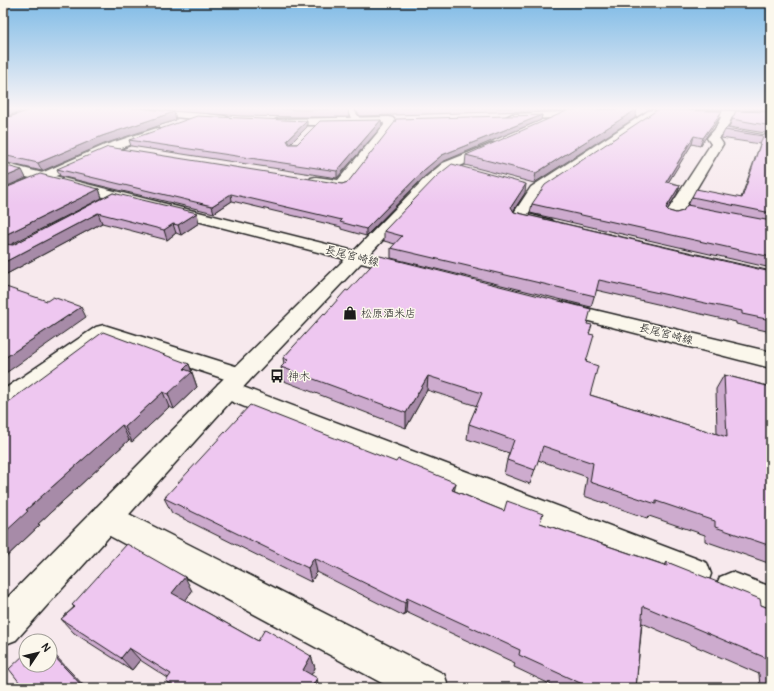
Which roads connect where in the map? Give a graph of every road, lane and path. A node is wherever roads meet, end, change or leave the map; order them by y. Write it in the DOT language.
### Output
graph roads {
  1 [pos="133,140"];
  2 [pos="378,140"];
  3 [pos="610,140"];
  4 [pos="714,140"];
  5 [pos="503,142"];
  6 [pos="109,148"];
  7 [pos="132,152"];
  8 [pos="448,166"];
  9 [pos="3,167"];
  10 [pos="470,172"];
  11 [pos="43,177"];
  12 [pos="303,179"];
  13 [pos="3,195"];
  14 [pos="117,195"];
  15 [pos="101,204"];
  16 [pos="692,211"];
  17 [pos="674,212"];
  18 [pos="558,226"];
  19 [pos="356,257"];
  20 [pos="425,274"];
  21 [pos="540,303"];
  22 [pos="771,360"];
  23 [pos="233,383"];
  24 [pos="3,402"];
  25 [pos="106,518"];
  26 [pos="771,604"];
  27 [pos="3,627"];
  28 [pos="430,688"];
  1 -- 6 [label="street"];
  2 -- 12 [label="street"];
  3 -- 18 [label="street"];
  4 -- 17 [label="street"];
  5 -- 8 [label="street"];
  6 -- 7 [label="street"];
  6 -- 11 [label="street"];
  8 -- 10 [label="street"];
  8 -- 19 [label="street"];
  9 -- 11 [label="street, 長尾宮崎線"];
  11 -- 13 [label="street"];
  11 -- 14 [label="street, 長尾宮崎線"];
  14 -- 15 [label="lane"];
  14 -- 19 [label="street, 長尾宮崎線"];
  16 -- 17 [label="lane"];
  19 -- 20 [label="street, 長尾宮崎線"];
  19 -- 23 [label="street"];
  21 -- 22 [label="street, 長尾宮崎線"];
  23 -- 24 [label="street"];
  23 -- 25 [label="street"];
  23 -- 26 [label="street"];
  25 -- 27 [label="street"];
  25 -- 28 [label="street"];
}
